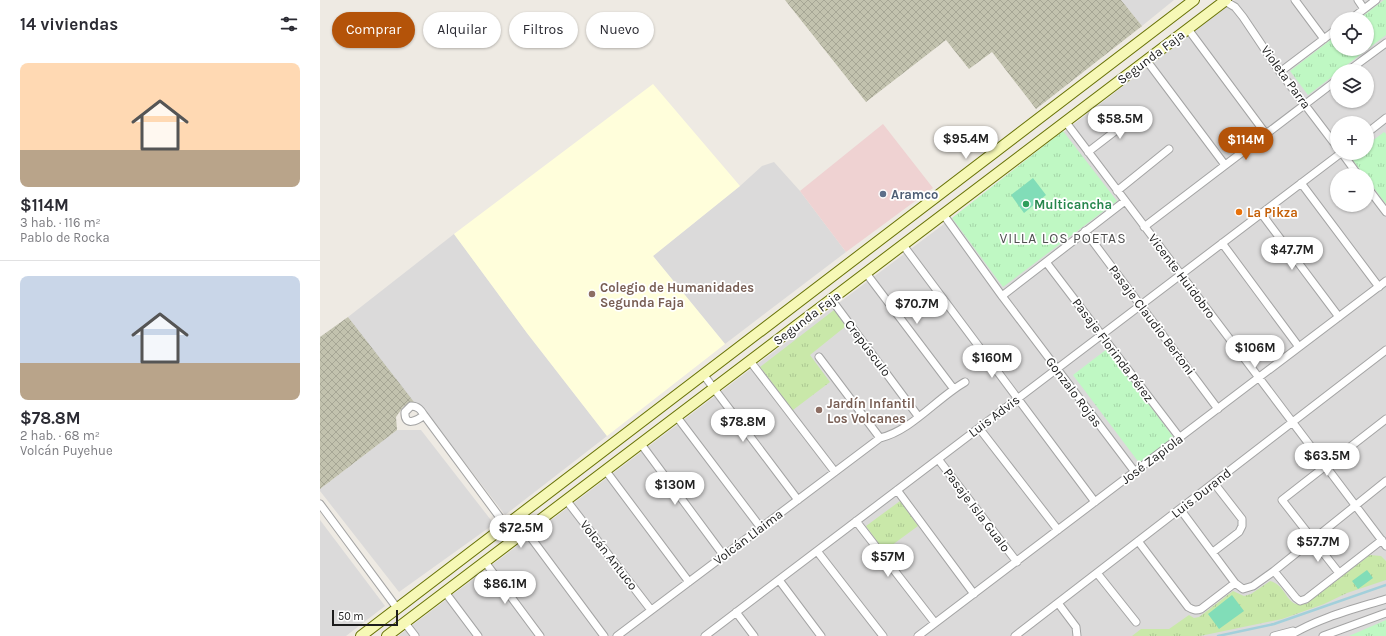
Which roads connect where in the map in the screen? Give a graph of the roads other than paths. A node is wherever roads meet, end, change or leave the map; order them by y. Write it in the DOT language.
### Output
graph roads {
  1 [pos="1295,0"];
  2 [pos="1358,0"];
  3 [pos="1376,0"];
  4 [pos="1190,2"];
  5 [pos="1228,2"];
  6 [pos="1364,9"];
  7 [pos="1360,12"];
  8 [pos="1188,29"];
  9 [pos="1330,34"];
  10 [pos="1324,39"];
  11 [pos="1386,42"];
  12 [pos="1147,61"];
  13 [pos="1357,64"];
  14 [pos="1280,72"];
  15 [pos="1330,85"];
  16 [pos="1305,104"];
  17 [pos="1140,112"];
  18 [pos="1065,121"];
  19 [pos="1385,122"];
  20 [pos="1374,129"];
  21 [pos="1266,134"];
  22 [pos="1330,138"];
  23 [pos="1169,149"];
  24 [pos="1088,152"];
  25 [pos="1332,160"];
  26 [pos="1346,160"];
  27 [pos="1225,165"];
  28 [pos="1353,168"];
  29 [pos="1301,183"];
  30 [pos="1117,191"];
  31 [pos="1374,196"];
  32 [pos="1125,201"];
  33 [pos="1386,212"];
  34 [pos="1261,213"];
  35 [pos="944,214"];
  36 [pos="1144,226"];
  37 [pos="1085,231"];
  38 [pos="1222,243"];
  39 [pos="903,244"];
  40 [pos="1046,262"];
  41 [pos="866,273"];
  42 [pos="1181,274"];
  43 [pos="1386,281"];
  44 [pos="1379,286"];
  45 [pos="1002,296"];
  46 [pos="831,299"];
  47 [pos="1140,305"];
  48 [pos="1339,317"];
  49 [pos="1102,334"];
  50 [pos="1299,347"];
  51 [pos="1386,350"];
  52 [pos="819,358"];
  53 [pos="750,361"];
  54 [pos="1057,369"];
  55 [pos="703,374"];
  56 [pos="1259,378"];
  57 [pos="965,382"];
  58 [pos="954,388"];
  59 [pos="714,389"];
  60 [pos="1018,398"];
  61 [pos="1218,409"];
  62 [pos="424,415"];
  63 [pos="918,416"];
  64 [pos="677,417"];
  65 [pos="1386,418"];
  66 [pos="1292,422"];
  67 [pos="979,428"];
  68 [pos="880,438"];
  69 [pos="1180,438"];
  70 [pos="641,444"];
  71 [pos="938,459"];
  72 [pos="1326,466"];
  73 [pos="606,471"];
  74 [pos="835,472"];
  75 [pos="1135,472"];
  76 [pos="1386,481"];
  77 [pos="1214,483"];
  78 [pos="897,490"];
  79 [pos="798,500"];
  80 [pos="567,501"];
  81 [pos="1095,502"];
  82 [pos="320,504"];
  83 [pos="1356,506"];
  84 [pos="1180,508"];
  85 [pos="856,521"];
  86 [pos="506,525"];
  87 [pos="761,528"];
  88 [pos="1058,530"];
  89 [pos="526,531"];
  90 [pos="1313,540"];
  91 [pos="1138,541"];
  92 [pos="1384,543"];
  93 [pos="817,551"];
  94 [pos="1213,552"];
  95 [pos="724,556"];
  96 [pos="485,562"];
  97 [pos="1017,562"];
  98 [pos="1274,571"];
  99 [pos="1097,573"];
  100 [pos="1339,573"];
  101 [pos="779,580"];
  102 [pos="689,582"];
  103 [pos="1235,583"];
  104 [pos="445,592"];
  105 [pos="974,594"];
  106 [pos="1386,598"];
  107 [pos="1058,603"];
  108 [pos="397,608"];
  109 [pos="651,610"];
  110 [pos="736,612"];
  111 [pos="1386,613"];
  112 [pos="1136,622"];
  113 [pos="405,623"];
  114 [pos="935,623"];
  115 [pos="1300,629"];
  116 [pos="361,636"];
  117 [pos="387,636"];
  118 [pos="415,636"];
  119 [pos="478,636"];
  120 [pos="540,636"];
  121 [pos="604,636"];
  122 [pos="617,636"];
  123 [pos="705,636"];
  124 [pos="754,636"];
  125 [pos="821,636"];
  126 [pos="883,636"];
  127 [pos="918,636"];
  128 [pos="1017,636"];
  129 [pos="1077,636"];
  130 [pos="1274,636"];
  131 [pos="1289,636"];
  132 [pos="1325,636"];
  1 -- 10 [label="street"];
  2 -- 6 [label="street"];
  3 -- 6 [label="street"];
  4 -- 55 [label="main road, Segunda Faja"];
  5 -- 8 [label="main road, Segunda Faja"];
  5 -- 14 [label="street, Violeta Parra"];
  6 -- 7 [label="street"];
  8 -- 12 [label="main road, Segunda Faja"];
  8 -- 21 [label="street"];
  9 -- 10 [label="street"];
  10 -- 14 [label="street"];
  11 -- 13 [label="street"];
  12 -- 18 [label="main road, Segunda Faja"];
  12 -- 27 [label="street"];
  14 -- 16 [label="street, Violeta Parra"];
  15 -- 16 [label="street"];
  16 -- 21 [label="street"];
  16 -- 22 [label="street, Violeta Parra"];
  17 -- 24 [label="street"];
  18 -- 24 [label="street, Vicente Huidobro"];
  18 -- 35 [label="main road, Segunda Faja"];
  19 -- 20 [label="street"];
  21 -- 27 [label="street"];
  23 -- 30 [label="street"];
  24 -- 30 [label="street, Vicente Huidobro"];
  25 -- 29 [label="street, Luis Advis"];
  26 -- 28 [label="street"];
  27 -- 36 [label="street"];
  29 -- 34 [label="street, Luis Advis"];
  29 -- 44 [label="street"];
  30 -- 32 [label="street, Vicente Huidobro"];
  31 -- 33 [label="street"];
  32 -- 36 [label="street, Vicente Huidobro"];
  32 -- 37 [label="street"];
  34 -- 38 [label="street, Luis Advis"];
  34 -- 48 [label="street"];
  35 -- 39 [label="main road, Segunda Faja"];
  35 -- 45 [label="street, Gonzalo Rojas"];
  36 -- 42 [label="street, Vicente Huidobro"];
  37 -- 40 [label="street"];
  37 -- 47 [label="street, Pasaje Claudio Bertoni"];
  38 -- 42 [label="street, Luis Advis"];
  38 -- 50 [label="street"];
  39 -- 41 [label="main road, Segunda Faja"];
  39 -- 60 [label="street"];
  40 -- 45 [label="street"];
  40 -- 49 [label="street, Pasaje Florinda Pérez"];
  41 -- 46 [label="main road, Segunda Faja"];
  41 -- 58 [label="street"];
  42 -- 47 [label="street, Luis Advis"];
  42 -- 56 [label="street, Vicente Huidobro"];
  43 -- 44 [label="street, José Zapiola"];
  44 -- 48 [label="street, José Zapiola"];
  45 -- 54 [label="street, Gonzalo Rojas"];
  46 -- 53 [label="main road, Segunda Faja"];
  46 -- 63 [label="street, Crepúsculo"];
  47 -- 49 [label="street, Luis Advis"];
  47 -- 61 [label="street, Pasaje Claudio Bertoni"];
  48 -- 50 [label="street, José Zapiola"];
  49 -- 54 [label="street, Luis Advis"];
  49 -- 69 [label="street, Pasaje Florinda Pérez"];
  50 -- 56 [label="street, José Zapiola"];
  51 -- 66 [label="street, Luis Durand"];
  52 -- 68 [label="street"];
  53 -- 59 [label="main road, Segunda Faja"];
  53 -- 74 [label="street"];
  54 -- 60 [label="street, Luis Advis"];
  54 -- 75 [label="street, Gonzalo Rojas"];
  55 -- 59 [label="street"];
  55 -- 86 [label="main road, Segunda Faja"];
  56 -- 61 [label="street, José Zapiola"];
  56 -- 66 [label="street, Vicente Huidobro"];
  57 -- 58 [label="street, Volcán Llaima"];
  58 -- 63 [label="street, Volcán Llaima"];
  59 -- 64 [label="main road, Segunda Faja"];
  59 -- 79 [label="street"];
  60 -- 67 [label="street, Luis Advis"];
  60 -- 81 [label="street"];
  61 -- 69 [label="street, José Zapiola"];
  62 -- 86 [label="street"];
  63 -- 68 [label="street, Volcán Llaima"];
  64 -- 70 [label="main road, Segunda Faja"];
  64 -- 87 [label="street"];
  65 -- 72 [label="street"];
  66 -- 72 [label="street, Vicente Huidobro"];
  66 -- 77 [label="street, Luis Durand"];
  67 -- 71 [label="street, Luis Advis"];
  67 -- 88 [label="street"];
  68 -- 74 [label="street, Volcán Llaima"];
  69 -- 75 [label="street, José Zapiola"];
  70 -- 73 [label="main road, Segunda Faja"];
  70 -- 95 [label="street"];
  71 -- 78 [label="street, Luis Advis"];
  71 -- 97 [label="street, Pasaje Isla Gualo"];
  72 -- 83 [label="street, Vicente Huidobro"];
  72 -- 90 [label="street"];
  73 -- 80 [label="main road, Segunda Faja"];
  73 -- 102 [label="street"];
  74 -- 79 [label="street, Volcán Llaima"];
  75 -- 81 [label="street, José Zapiola"];
  76 -- 83 [label="street"];
  77 -- 84 [label="street, Luis Durand"];
  77 -- 94 [label="street"];
  78 -- 85 [label="street, Luis Advis"];
  78 -- 105 [label="street"];
  79 -- 87 [label="street, Volcán Llaima"];
  80 -- 89 [label="main road, Segunda Faja"];
  80 -- 109 [label="street, Volcán Antuco"];
  81 -- 88 [label="street, José Zapiola"];
  82 -- 108 [label="street"];
  83 -- 90 [label="street"];
  83 -- 92 [label="street, Vicente Huidobro"];
  84 -- 91 [label="street, Luis Durand"];
  84 -- 94 [label="street"];
  85 -- 93 [label="street, Luis Advis"];
  85 -- 114 [label="street"];
  86 -- 108 [label="main road, Segunda Faja"];
  87 -- 95 [label="street, Volcán Llaima"];
  88 -- 97 [label="street, José Zapiola"];
  89 -- 96 [label="main road, Segunda Faja"];
  89 -- 121 [label="street"];
  90 -- 98 [label="street"];
  90 -- 100 [label="street"];
  91 -- 99 [label="street, Luis Durand"];
  91 -- 103 [label="street"];
  92 -- 100 [label="street"];
  93 -- 101 [label="street, Luis Advis"];
  93 -- 126 [label="street"];
  94 -- 103 [label="street"];
  95 -- 102 [label="street, Volcán Llaima"];
  96 -- 104 [label="main road, Segunda Faja"];
  96 -- 120 [label="street"];
  97 -- 105 [label="street, José Zapiola"];
  98 -- 100 [label="street"];
  98 -- 103 [label="street"];
  99 -- 107 [label="street, Luis Durand"];
  99 -- 112 [label="street"];
  101 -- 110 [label="street, Luis Advis"];
  101 -- 125 [label="street"];
  102 -- 109 [label="street, Volcán Llaima"];
  104 -- 113 [label="main road, Segunda Faja"];
  104 -- 119 [label="street"];
  105 -- 114 [label="street, José Zapiola"];
  106 -- 115 [label="street"];
  107 -- 128 [label="street, Luis Durand"];
  107 -- 129 [label="street"];
  108 -- 116 [label="main road, Segunda Faja"];
  109 -- 122 [label="street, Volcán Llaima"];
  110 -- 123 [label="street, Luis Advis"];
  110 -- 124 [label="street"];
  111 -- 132 [label="street"];
  113 -- 117 [label="main road, Segunda Faja"];
  113 -- 118 [label="street"];
  114 -- 127 [label="street, José Zapiola"];
  115 -- 130 [label="street"];
  115 -- 131 [label="street"];
}
